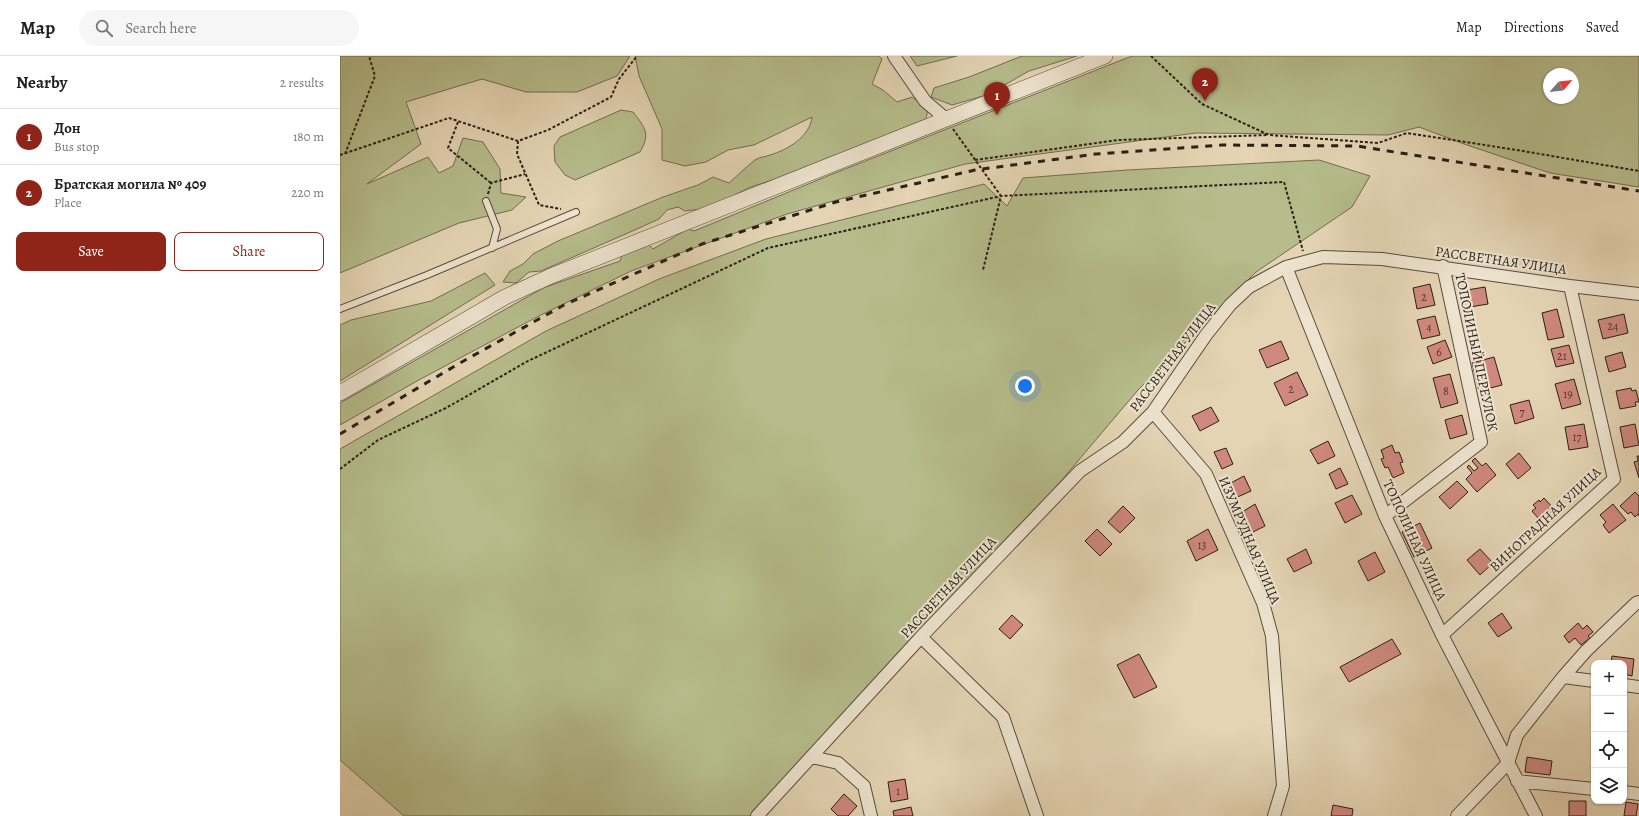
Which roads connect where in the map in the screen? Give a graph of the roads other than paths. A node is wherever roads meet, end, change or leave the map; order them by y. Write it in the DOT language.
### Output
graph roads {
  1 [pos="894,56"];
  2 [pos="1105,56"];
  3 [pos="946,119"];
  4 [pos="486,202"];
  5 [pos="576,212"];
  6 [pos="492,248"];
  7 [pos="1443,266"];
  8 [pos="1286,267"];
  9 [pos="1570,286"];
  10 [pos="1639,294"];
  11 [pos="340,309"];
  12 [pos="340,393"];
  13 [pos="1154,412"];
  14 [pos="1385,516"];
  15 [pos="1639,602"];
  16 [pos="1442,635"];
  17 [pos="921,637"];
  18 [pos="1563,677"];
  19 [pos="1591,681"];
  20 [pos="1627,685"];
  21 [pos="1639,687"];
  22 [pos="812,757"];
  23 [pos="1508,763"];
  24 [pos="1517,781"];
  25 [pos="1591,789"];
  26 [pos="1627,792"];
  27 [pos="1639,794"];
  28 [pos="757,816"];
  29 [pos="871,816"];
  30 [pos="1037,816"];
  31 [pos="1274,816"];
  32 [pos="1457,816"];
  33 [pos="1536,816"];
  1 -- 3 [label="street"];
  2 -- 3 [label="street"];
  3 -- 12 [label="street"];
  4 -- 6 [label="lane"];
  5 -- 6 [label="lane"];
  6 -- 11 [label="lane"];
  7 -- 8 [label="street, РАССВЕТНАЯ УЛИЦА"];
  7 -- 9 [label="street, РАССВЕТНАЯ УЛИЦА"];
  7 -- 14 [label="street, ТОПОЛИНЫЙ ПЕРЕУЛОК"];
  8 -- 13 [label="street, РАССВЕТНАЯ УЛИЦА"];
  8 -- 14 [label="street, ТОПОЛИНАЯ УЛИЦА"];
  9 -- 10 [label="street, РАССВЕТНАЯ УЛИЦА"];
  9 -- 16 [label="street, ВИНОГРАДНАЯ УЛИЦА"];
  13 -- 17 [label="street, РАССВЕТНАЯ УЛИЦА"];
  13 -- 31 [label="street, ИЗУМРУДНАЯ УЛИЦА"];
  14 -- 16 [label="street, ТОПОЛИНАЯ УЛИЦА"];
  15 -- 18 [label="street"];
  16 -- 23 [label="street, ТОПОЛИНАЯ УЛИЦА"];
  17 -- 22 [label="street, РАССВЕТНАЯ УЛИЦА"];
  17 -- 30 [label="street"];
  18 -- 19 [label="street"];
  18 -- 23 [label="street"];
  20 -- 21 [label="street"];
  22 -- 28 [label="street, РАССВЕТНАЯ УЛИЦА"];
  22 -- 29 [label="street"];
  23 -- 24 [label="street, ТОПОЛИНАЯ УЛИЦА"];
  23 -- 32 [label="street"];
  24 -- 25 [label="street"];
  24 -- 33 [label="street, ТОПОЛИНАЯ УЛИЦА"];
  26 -- 27 [label="street"];
}
